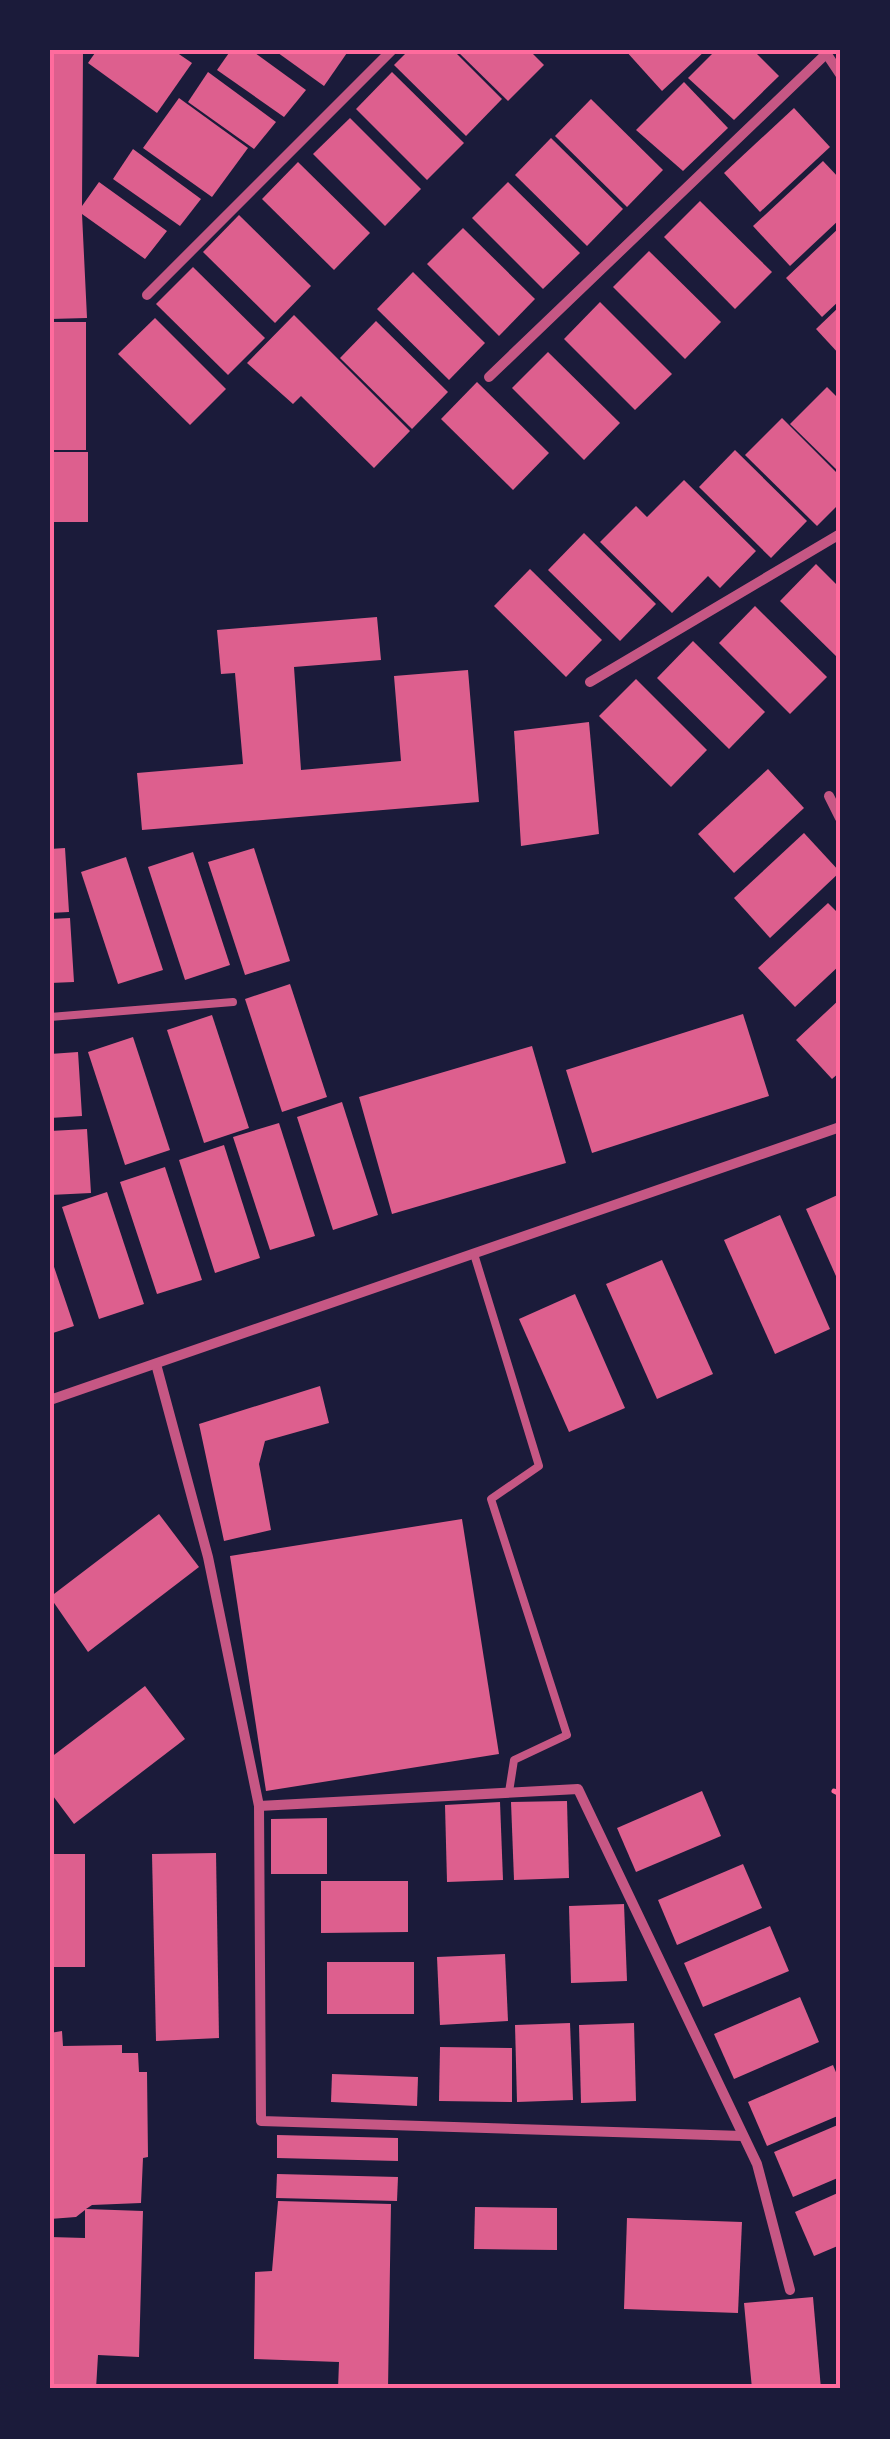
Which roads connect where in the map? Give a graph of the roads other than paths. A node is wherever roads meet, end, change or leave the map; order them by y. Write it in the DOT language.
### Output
graph roads {
  1 [pos="392,50"];
  2 [pos="824,52"];
  3 [pos="840,74"];
  4 [pos="147,295"];
  5 [pos="489,377"];
  6 [pos="840,534"];
  7 [pos="590,682"];
  8 [pos="829,796"];
  9 [pos="840,818"];
  10 [pos="232,1002"];
  11 [pos="50,1016"];
  12 [pos="840,1127"];
  13 [pos="474,1254"];
  14 [pos="156,1364"];
  15 [pos="50,1400"];
  16 [pos="509,1792"];
  17 [pos="259,1806"];
  18 [pos="743,2136"];
  19 [pos="790,2290"];
  1 -- 4 [label="street"];
  2 -- 3 [label="street"];
  2 -- 5 [label="street"];
  6 -- 7 [label="street"];
  8 -- 9 [label="street"];
  10 -- 11 [label="lane"];
  12 -- 13 [label="street"];
  13 -- 14 [label="street"];
  13 -- 16 [label="lane"];
  14 -- 15 [label="street"];
  14 -- 17 [label="street"];
  16 -- 17 [label="street"];
  16 -- 18 [label="street"];
  17 -- 18 [label="street"];
  18 -- 19 [label="street"];
}
